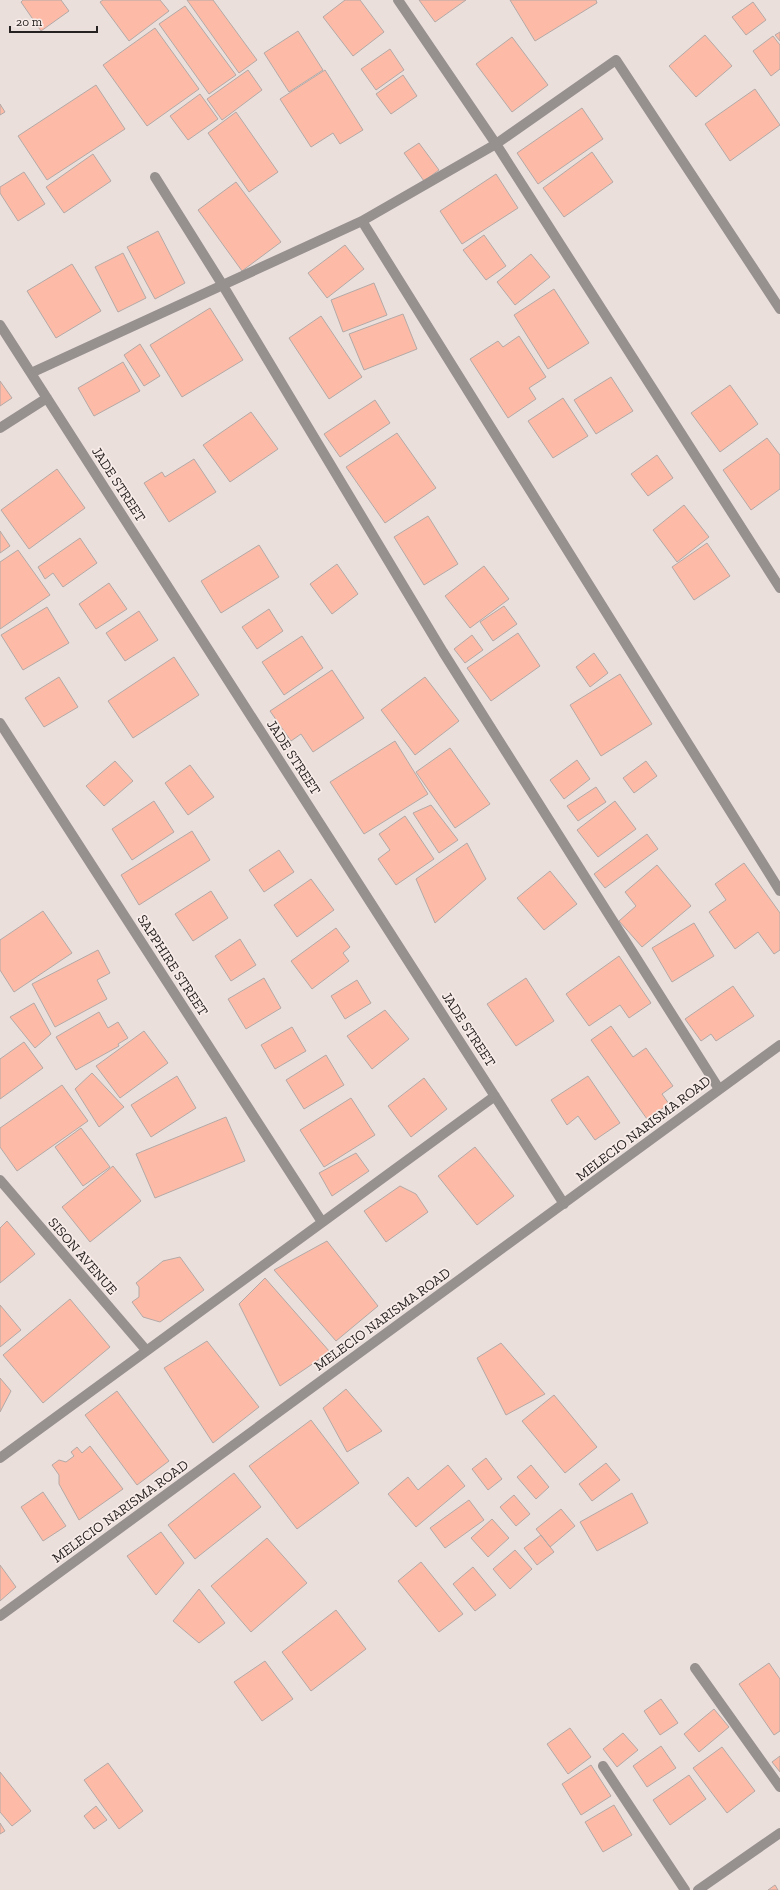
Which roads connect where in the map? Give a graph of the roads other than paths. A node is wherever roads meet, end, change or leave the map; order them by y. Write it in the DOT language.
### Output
graph roads {
  1 [pos="398,0"];
  2 [pos="496,144"];
  3 [pos="155,177"];
  4 [pos="362,221"];
  5 [pos="222,284"];
  6 [pos="780,309"];
  7 [pos="0,325"];
  8 [pos="31,372"];
  9 [pos="47,398"];
  10 [pos="0,428"];
  11 [pos="780,588"];
  12 [pos="0,723"];
  13 [pos="780,891"];
  14 [pos="780,1045"];
  15 [pos="719,1089"];
  16 [pos="495,1096"];
  17 [pos="0,1180"];
  18 [pos="564,1204"];
  19 [pos="322,1222"];
  20 [pos="146,1350"];
  21 [pos="0,1458"];
  22 [pos="0,1616"];
  23 [pos="695,1668"];
  24 [pos="603,1766"];
  25 [pos="780,1787"];
  26 [pos="780,1833"];
  27 [pos="685,1890"];
  28 [pos="698,1890"];
  1 -- 2 [label="street"];
  2 -- 4 [label="street"];
  2 -- 6 [label="street"];
  2 -- 11 [label="street"];
  3 -- 5 [label="street"];
  4 -- 5 [label="street"];
  4 -- 13 [label="street"];
  5 -- 8 [label="street"];
  5 -- 15 [label="street"];
  7 -- 8 [label="street, JADE STREET"];
  8 -- 9 [label="street, JADE STREET"];
  9 -- 10 [label="street"];
  9 -- 16 [label="street, JADE STREET"];
  12 -- 19 [label="street, SAPPHIRE STREET"];
  14 -- 15 [label="street, MELECIO NARISMA ROAD"];
  15 -- 18 [label="street, MELECIO NARISMA ROAD"];
  16 -- 18 [label="street, JADE STREET"];
  16 -- 19 [label="street"];
  17 -- 20 [label="street, SISON AVENUE"];
  18 -- 22 [label="street, MELECIO NARISMA ROAD"];
  19 -- 20 [label="street"];
  20 -- 21 [label="street"];
  23 -- 25 [label="street"];
  24 -- 27 [label="street"];
  26 -- 28 [label="street"];
}
